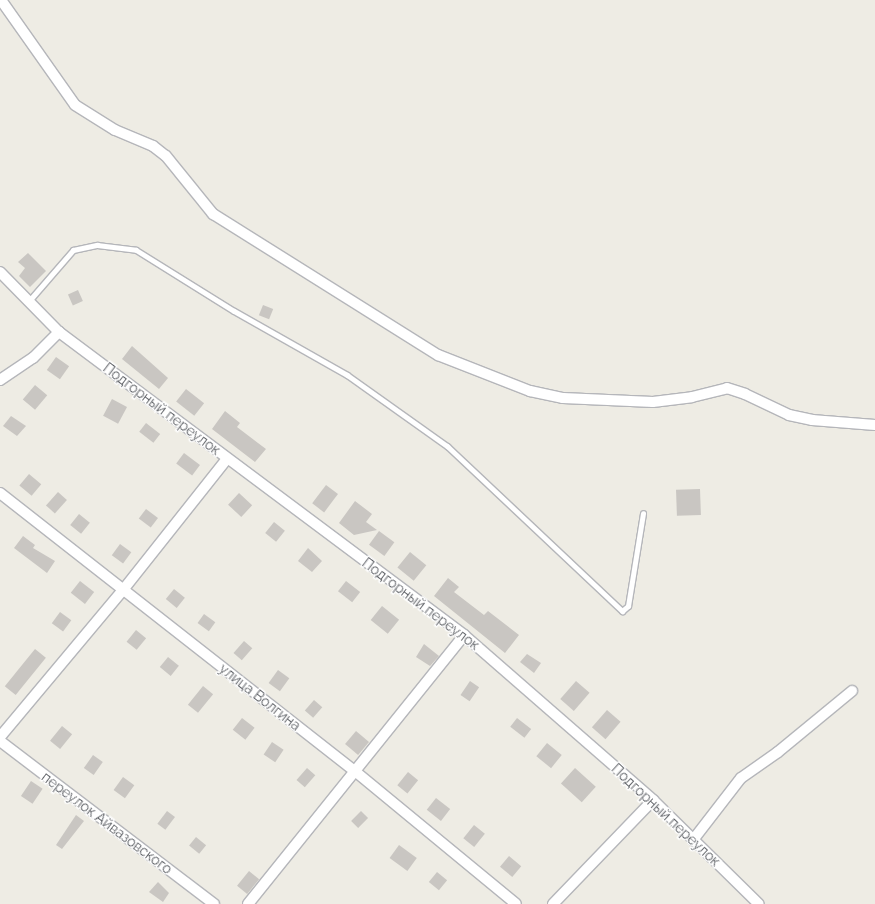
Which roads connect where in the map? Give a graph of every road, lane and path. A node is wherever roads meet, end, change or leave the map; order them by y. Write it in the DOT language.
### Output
graph roads {
  1 [pos="1,0"];
  2 [pos="0,272"];
  3 [pos="28,302"];
  4 [pos="59,332"];
  5 [pos="0,380"];
  6 [pos="875,425"];
  7 [pos="227,458"];
  8 [pos="0,493"];
  9 [pos="643,512"];
  10 [pos="123,590"];
  11 [pos="464,635"];
  12 [pos="852,691"];
  13 [pos="0,737"];
  14 [pos="0,741"];
  15 [pos="356,772"];
  16 [pos="653,800"];
  17 [pos="692,840"];
  18 [pos="214,904"];
  19 [pos="248,904"];
  20 [pos="516,904"];
  21 [pos="553,904"];
  22 [pos="759,904"];
  1 -- 6 [label="street"];
  2 -- 3 [label="street, Подгорный переулок"];
  3 -- 4 [label="street, Подгорный переулок"];
  3 -- 9 [label="lane"];
  4 -- 5 [label="street"];
  4 -- 7 [label="street, Подгорный переулок"];
  7 -- 10 [label="street"];
  7 -- 11 [label="street, Подгорный переулок"];
  8 -- 10 [label="street, улица Волгина"];
  10 -- 13 [label="street"];
  10 -- 15 [label="street, улица Волгина"];
  11 -- 15 [label="street"];
  11 -- 16 [label="street, Подгорный переулок"];
  12 -- 17 [label="street"];
  14 -- 18 [label="street, переулок Айвазовского"];
  15 -- 19 [label="street"];
  15 -- 20 [label="street, улица Волгина"];
  16 -- 17 [label="street, Подгорный переулок"];
  16 -- 21 [label="street"];
  17 -- 22 [label="street, Подгорный переулок"];
}
